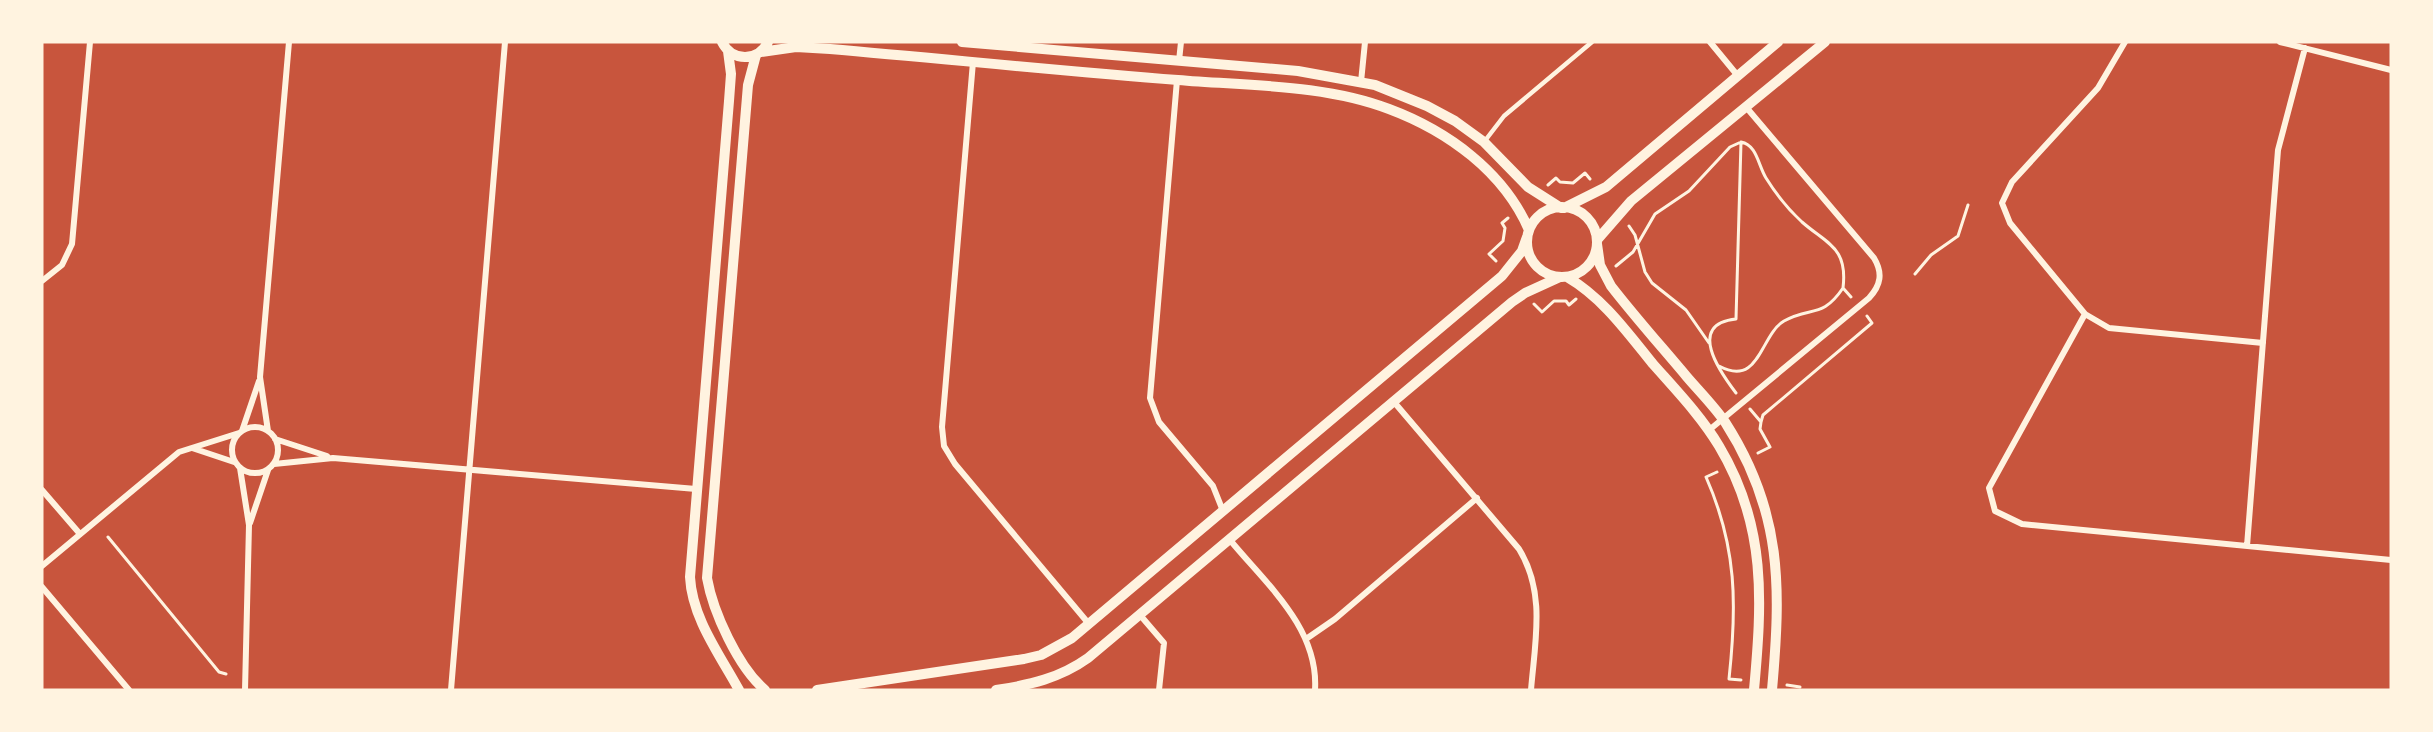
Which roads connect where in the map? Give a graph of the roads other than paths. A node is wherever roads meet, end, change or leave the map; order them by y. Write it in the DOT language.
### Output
graph roads {
  1 [pos="90,42"];
  2 [pos="289,42"];
  3 [pos="505,42"];
  4 [pos="768,42"];
  5 [pos="962,42"];
  6 [pos="1181,42"];
  7 [pos="1365,42"];
  8 [pos="1592,42"];
  9 [pos="1710,42"];
  10 [pos="1778,42"];
  11 [pos="1825,42"];
  12 [pos="2125,42"];
  13 [pos="2280,42"];
  14 [pos="975,43"];
  15 [pos="722,45"];
  16 [pos="2305,48"];
  17 [pos="759,53"];
  18 [pos="1179,61"];
  19 [pos="973,62"];
  20 [pos="2391,70"];
  21 [pos="1738,76"];
  22 [pos="1177,80"];
  23 [pos="1360,82"];
  24 [pos="1746,107"];
  25 [pos="1484,142"];
  26 [pos="1563,208"];
  27 [pos="1528,234"];
  28 [pos="1597,242"];
  29 [pos="1564,277"];
  30 [pos="42,281"];
  31 [pos="2085,314"];
  32 [pos="2263,343"];
  33 [pos="260,377"];
  34 [pos="1394,402"];
  35 [pos="1723,420"];
  36 [pos="268,431"];
  37 [pos="1708,431"];
  38 [pos="240,432"];
  39 [pos="275,439"];
  40 [pos="191,448"];
  41 [pos="333,458"];
  42 [pos="234,462"];
  43 [pos="271,466"];
  44 [pos="240,468"];
  45 [pos="469,469"];
  46 [pos="696,489"];
  47 [pos="42,490"];
  48 [pos="715,490"];
  49 [pos="1477,498"];
  50 [pos="1223,511"];
  51 [pos="249,525"];
  52 [pos="80,534"];
  53 [pos="1230,540"];
  54 [pos="2247,546"];
  55 [pos="2391,560"];
  56 [pos="42,566"];
  57 [pos="42,587"];
  58 [pos="1140,615"];
  59 [pos="1089,624"];
  60 [pos="1306,639"];
  61 [pos="129,690"];
  62 [pos="245,690"];
  63 [pos="451,690"];
  64 [pos="739,690"];
  65 [pos="765,690"];
  66 [pos="817,690"];
  67 [pos="996,690"];
  68 [pos="1159,690"];
  69 [pos="1315,690"];
  70 [pos="1531,690"];
  71 [pos="1754,690"];
  72 [pos="1772,690"];
  1 -- 30 [label="street"];
  2 -- 33 [label="street"];
  3 -- 45 [label="street"];
  4 -- 17 [label="street"];
  5 -- 14 [label="street"];
  6 -- 18 [label="street"];
  7 -- 23 [label="street"];
  8 -- 25 [label="lane"];
  9 -- 21 [label="street"];
  10 -- 21 [label="street"];
  11 -- 24 [label="street"];
  12 -- 31 [label="street"];
  13 -- 16 [label="street"];
  14 -- 18 [label="street"];
  14 -- 19 [label="street"];
  15 -- 17 [label="street"];
  15 -- 46 [label="street"];
  16 -- 20 [label="street"];
  16 -- 32 [label="street"];
  17 -- 19 [label="street"];
  17 -- 48 [label="street"];
  18 -- 23 [label="street"];
  19 -- 22 [label="street"];
  19 -- 59 [label="street"];
  21 -- 26 [label="street"];
  22 -- 27 [label="street"];
  22 -- 50 [label="street"];
  23 -- 25 [label="street"];
  24 -- 28 [label="street"];
  24 -- 35 [label="street"];
  25 -- 26 [label="street"];
  26 -- 27 [label="street"];
  26 -- 28 [label="street"];
  27 -- 29 [label="street"];
  27 -- 50 [label="street"];
  28 -- 29 [label="street"];
  28 -- 35 [label="street"];
  29 -- 34 [label="street"];
  29 -- 37 [label="street"];
  31 -- 32 [label="street"];
  31 -- 54 [label="street"];
  32 -- 54 [label="street"];
  33 -- 36 [label="street"];
  33 -- 38 [label="street"];
  34 -- 49 [label="street"];
  34 -- 53 [label="street"];
  35 -- 37 [label="street"];
  35 -- 72 [label="street"];
  36 -- 38 [label="street"];
  36 -- 39 [label="street"];
  37 -- 71 [label="street"];
  38 -- 40 [label="street"];
  38 -- 42 [label="street"];
  39 -- 41 [label="street"];
  39 -- 43 [label="street"];
  40 -- 42 [label="street"];
  40 -- 52 [label="street"];
  41 -- 43 [label="street"];
  41 -- 45 [label="street"];
  42 -- 44 [label="street"];
  43 -- 44 [label="street"];
  43 -- 51 [label="street"];
  44 -- 51 [label="street"];
  45 -- 46 [label="street"];
  45 -- 63 [label="street"];
  46 -- 48 [label="street"];
  46 -- 64 [label="street"];
  47 -- 52 [label="street"];
  48 -- 65 [label="street"];
  49 -- 60 [label="street"];
  49 -- 70 [label="street"];
  50 -- 59 [label="street"];
  51 -- 62 [label="street"];
  52 -- 56 [label="street"];
  53 -- 58 [label="street"];
  53 -- 60 [label="street"];
  54 -- 55 [label="street"];
  57 -- 61 [label="street"];
  58 -- 67 [label="street"];
  58 -- 68 [label="street"];
  59 -- 66 [label="street"];
  60 -- 69 [label="street"];
}
